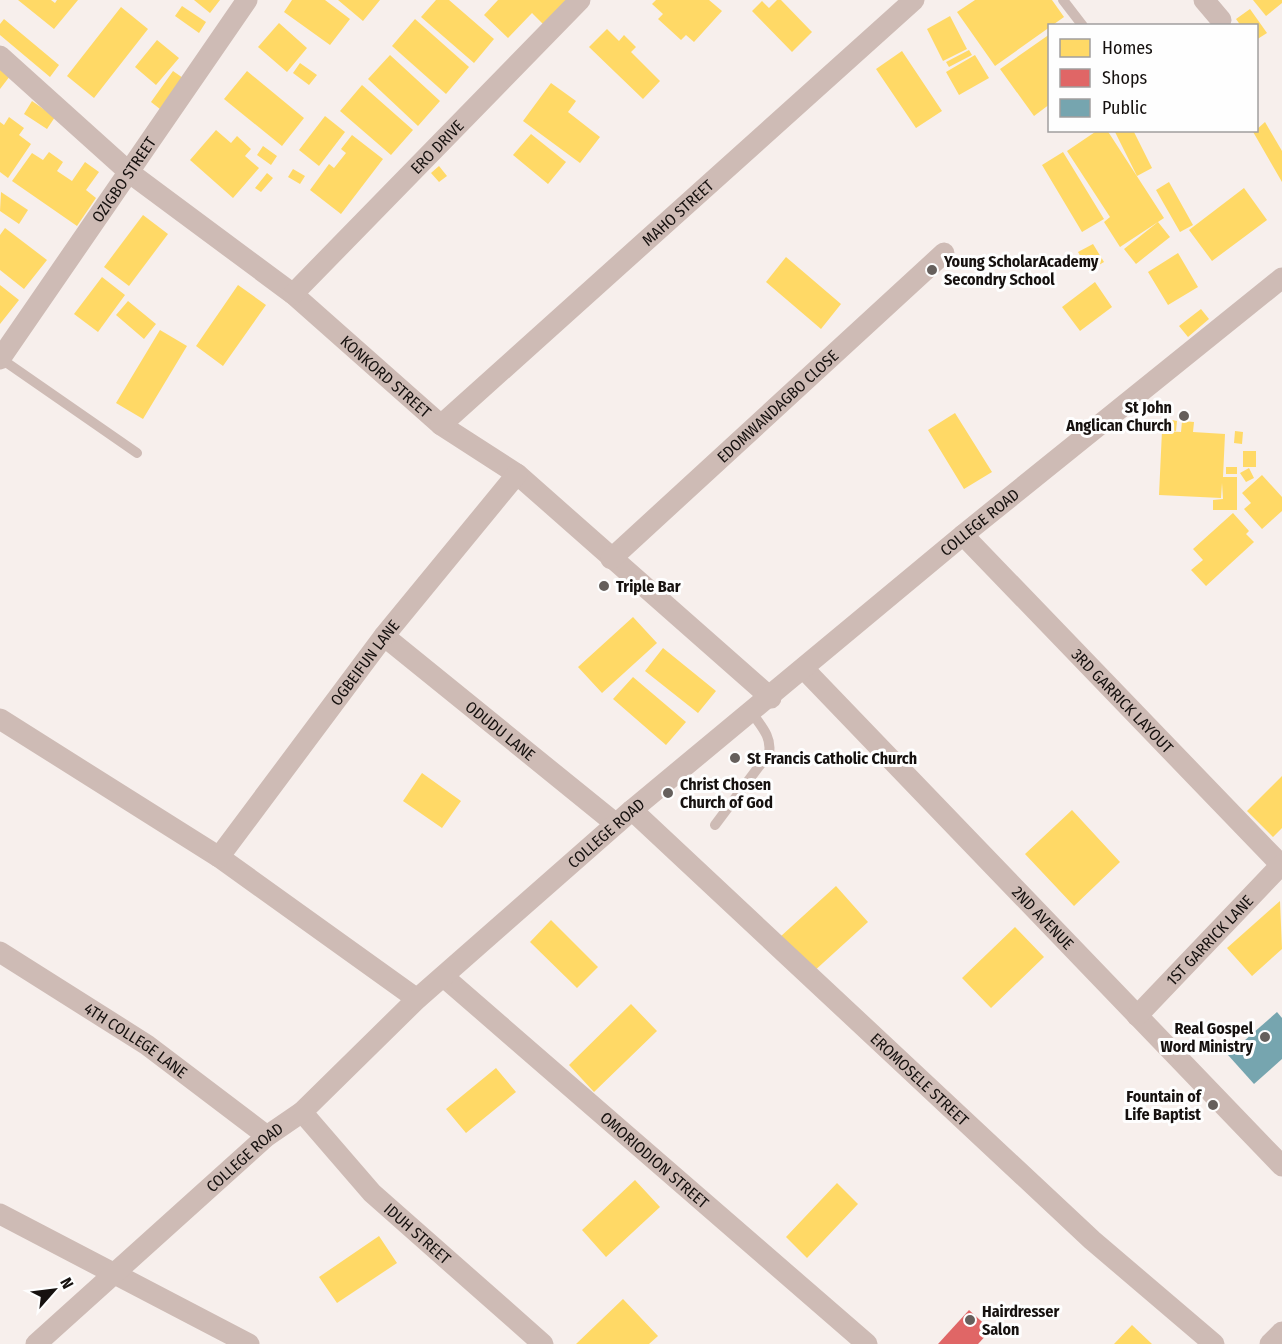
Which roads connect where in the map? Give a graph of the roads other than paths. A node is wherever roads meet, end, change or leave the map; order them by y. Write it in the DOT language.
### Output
graph roads {
  1 [pos="247,0"];
  2 [pos="580,0"];
  3 [pos="914,0"];
  4 [pos="1063,0"];
  5 [pos="1204,0"];
  6 [pos="1221,20"];
  7 [pos="1081,24"];
  8 [pos="0,56"];
  9 [pos="130,173"];
  10 [pos="944,253"];
  11 [pos="1282,278"];
  12 [pos="293,294"];
  13 [pos="0,359"];
  14 [pos="441,425"];
  15 [pos="137,453"];
  16 [pos="517,474"];
  17 [pos="963,535"];
  18 [pos="611,559"];
  19 [pos="384,636"];
  20 [pos="804,669"];
  21 [pos="771,698"];
  22 [pos="752,713"];
  23 [pos="0,719"];
  24 [pos="632,810"];
  25 [pos="616,824"];
  26 [pos="716,825"];
  27 [pos="219,857"];
  28 [pos="1281,866"];
  29 [pos="0,952"];
  30 [pos="444,977"];
  31 [pos="417,999"];
  32 [pos="1137,1016"];
  33 [pos="302,1112"];
  34 [pos="267,1136"];
  35 [pos="1278,1152"];
  36 [pos="0,1214"];
  37 [pos="115,1275"];
  38 [pos="1282,1332"];
  39 [pos="36,1344"];
  40 [pos="249,1344"];
  41 [pos="543,1344"];
  42 [pos="867,1344"];
  43 [pos="1214,1344"];
  44 [pos="1270,1344"];
  1 -- 9 [label="street, OZIGBO STREET"];
  2 -- 12 [label="street, ERO DRIVE"];
  3 -- 14 [label="street, MAHO STREET"];
  4 -- 7 [label="lane"];
  5 -- 6 [label="street"];
  8 -- 9 [label="street, KONKORD STREET"];
  9 -- 12 [label="street, KONKORD STREET"];
  9 -- 13 [label="street, OZIGBO STREET"];
  10 -- 18 [label="street, EDOMWANDAGBO CLOSE"];
  11 -- 17 [label="street, COLLEGE ROAD"];
  12 -- 14 [label="street, KONKORD STREET"];
  13 -- 15 [label="lane"];
  14 -- 16 [label="street, KONKORD STREET"];
  16 -- 18 [label="street, KONKORD STREET"];
  16 -- 19 [label="street, OGBEIFUN LANE"];
  17 -- 20 [label="street, COLLEGE ROAD"];
  17 -- 28 [label="street, 3RD GARRICK LAYOUT"];
  18 -- 21 [label="street, KONKORD STREET"];
  19 -- 25 [label="street, ODUDU LANE"];
  19 -- 27 [label="street, OGBEIFUN LANE"];
  20 -- 21 [label="street, COLLEGE ROAD"];
  20 -- 32 [label="street, 2ND AVENUE"];
  21 -- 22 [label="street, COLLEGE ROAD"];
  22 -- 24 [label="street, COLLEGE ROAD"];
  22 -- 26 [label="lane"];
  23 -- 27 [label="street"];
  24 -- 25 [label="street, COLLEGE ROAD"];
  24 -- 43 [label="street, EROMOSELE STREET"];
  25 -- 30 [label="street, COLLEGE ROAD"];
  27 -- 31 [label="street"];
  28 -- 32 [label="street, 1ST GARRICK LANE"];
  29 -- 34 [label="street, 4TH COLLEGE LANE"];
  30 -- 31 [label="street, COLLEGE ROAD"];
  30 -- 42 [label="street, OMORIODION STREET"];
  31 -- 33 [label="street, COLLEGE ROAD"];
  32 -- 35 [label="street, 2ND AVENUE"];
  33 -- 34 [label="street, COLLEGE ROAD"];
  33 -- 41 [label="street, IDUH STREET"];
  34 -- 37 [label="street, COLLEGE ROAD"];
  36 -- 37 [label="street"];
  37 -- 39 [label="street, COLLEGE ROAD"];
  37 -- 40 [label="street"];
  38 -- 44 [label="street"];
}
